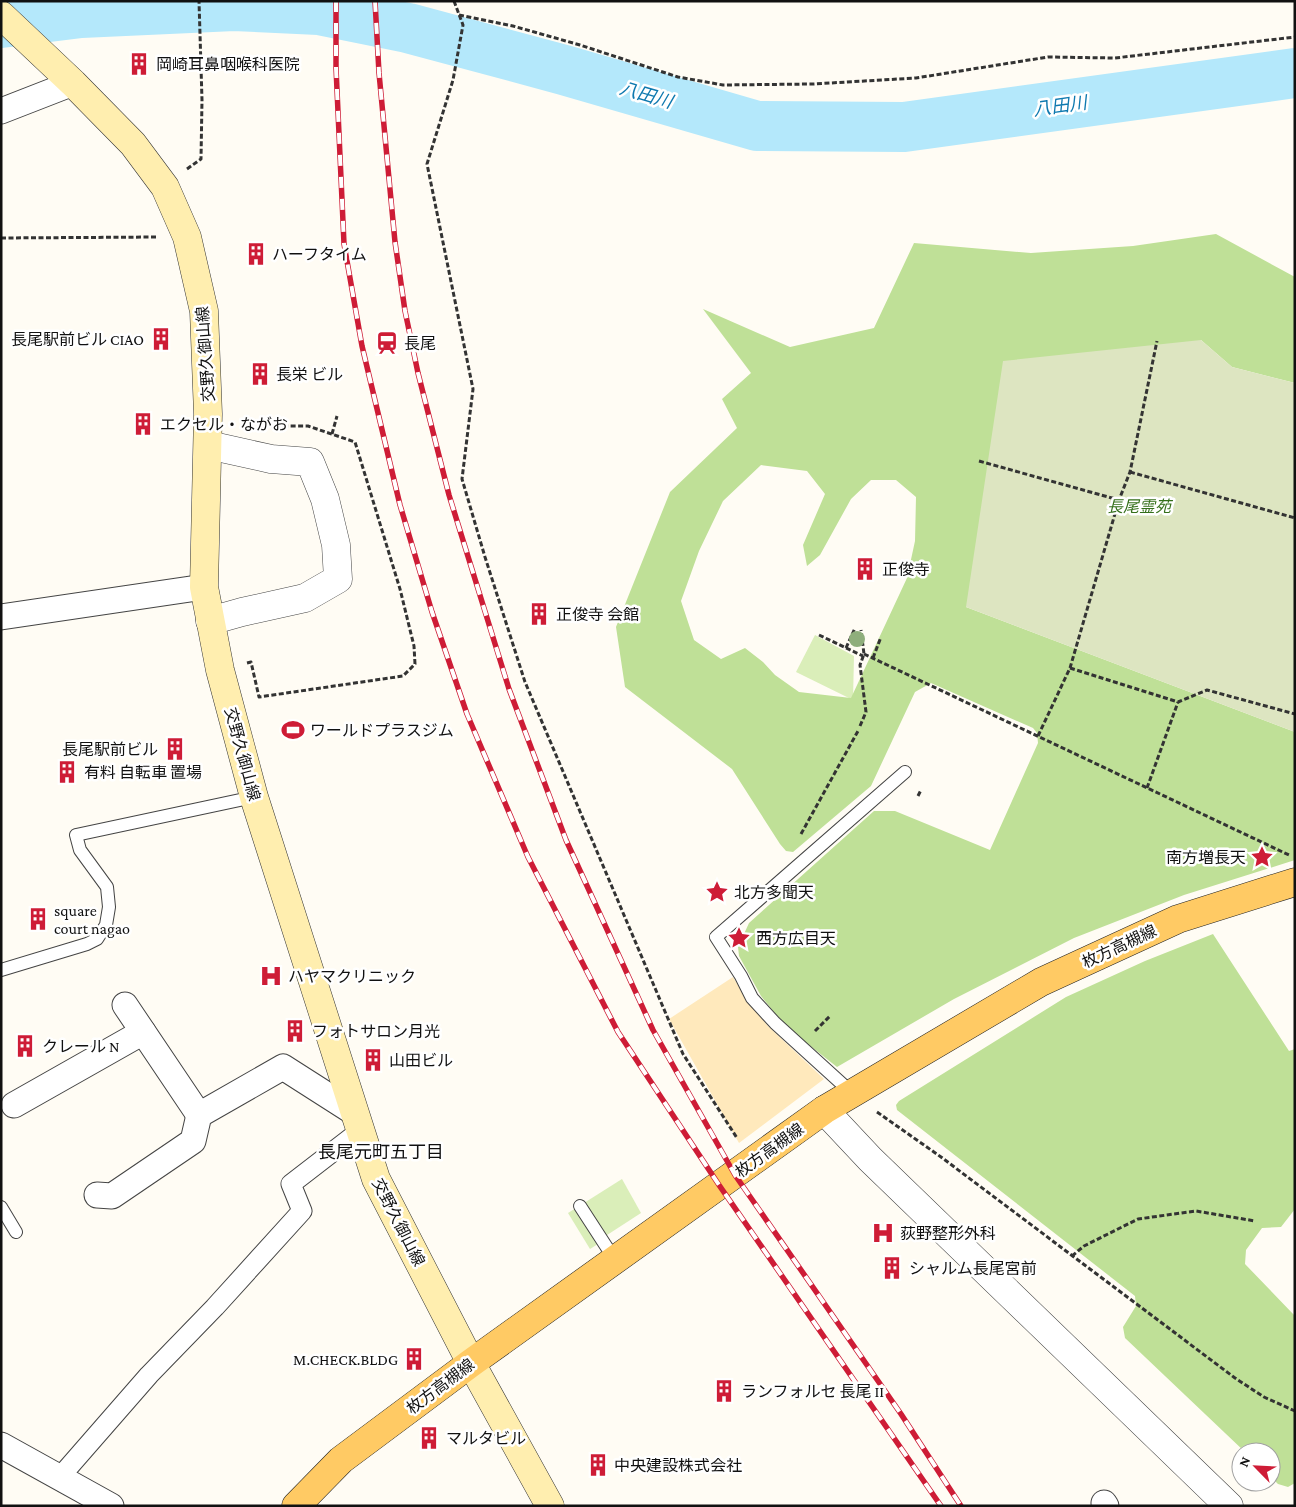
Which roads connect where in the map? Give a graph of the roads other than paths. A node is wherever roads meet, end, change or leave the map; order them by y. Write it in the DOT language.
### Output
graph roads {
  1 [pos="1,15"];
  2 [pos="64,75"];
  3 [pos="1,111"];
  4 [pos="208,445"];
  5 [pos="204,588"];
  6 [pos="1,617"];
  7 [pos="210,622"];
  8 [pos="905,772"];
  9 [pos="254,797"];
  10 [pos="1295,882"];
  11 [pos="1,970"];
  12 [pos="125,1006"];
  13 [pos="143,1032"];
  14 [pos="852,1093"];
  15 [pos="14,1105"];
  16 [pos="824,1110"];
  17 [pos="199,1115"];
  18 [pos="358,1122"];
  19 [pos="97,1195"];
  20 [pos="580,1206"];
  21 [pos="1,1207"];
  22 [pos="16,1232"];
  23 [pos="615,1260"];
  24 [pos="471,1363"];
  25 [pos="1,1445"];
  26 [pos="60,1477"];
  27 [pos="111,1506"];
  28 [pos="296,1506"];
  29 [pos="550,1506"];
  30 [pos="1228,1506"];
  1 -- 2 [label="main road, 交野久御山線"];
  2 -- 3 [label="street"];
  2 -- 4 [label="main road, 交野久御山線"];
  4 -- 5 [label="main road, 交野久御山線"];
  4 -- 7 [label="street"];
  5 -- 6 [label="street"];
  5 -- 7 [label="main road, 交野久御山線"];
  7 -- 9 [label="main road, 交野久御山線"];
  8 -- 14 [label="lane"];
  9 -- 11 [label="lane"];
  9 -- 18 [label="main road, 交野久御山線"];
  10 -- 14 [label="main road, 枚方高槻線"];
  12 -- 13 [label="street"];
  13 -- 15 [label="street"];
  13 -- 17 [label="street"];
  14 -- 16 [label="main road, 枚方高槻線"];
  16 -- 23 [label="main road, 枚方高槻線"];
  16 -- 30 [label="street"];
  17 -- 18 [label="street"];
  17 -- 19 [label="street"];
  18 -- 24 [label="main road, 交野久御山線"];
  18 -- 26 [label="street"];
  20 -- 23 [label="lane"];
  21 -- 22 [label="lane"];
  23 -- 24 [label="main road, 枚方高槻線"];
  24 -- 28 [label="main road, 枚方高槻線"];
  24 -- 29 [label="main road, 交野久御山線"];
  25 -- 26 [label="street"];
  26 -- 27 [label="street"];
}
